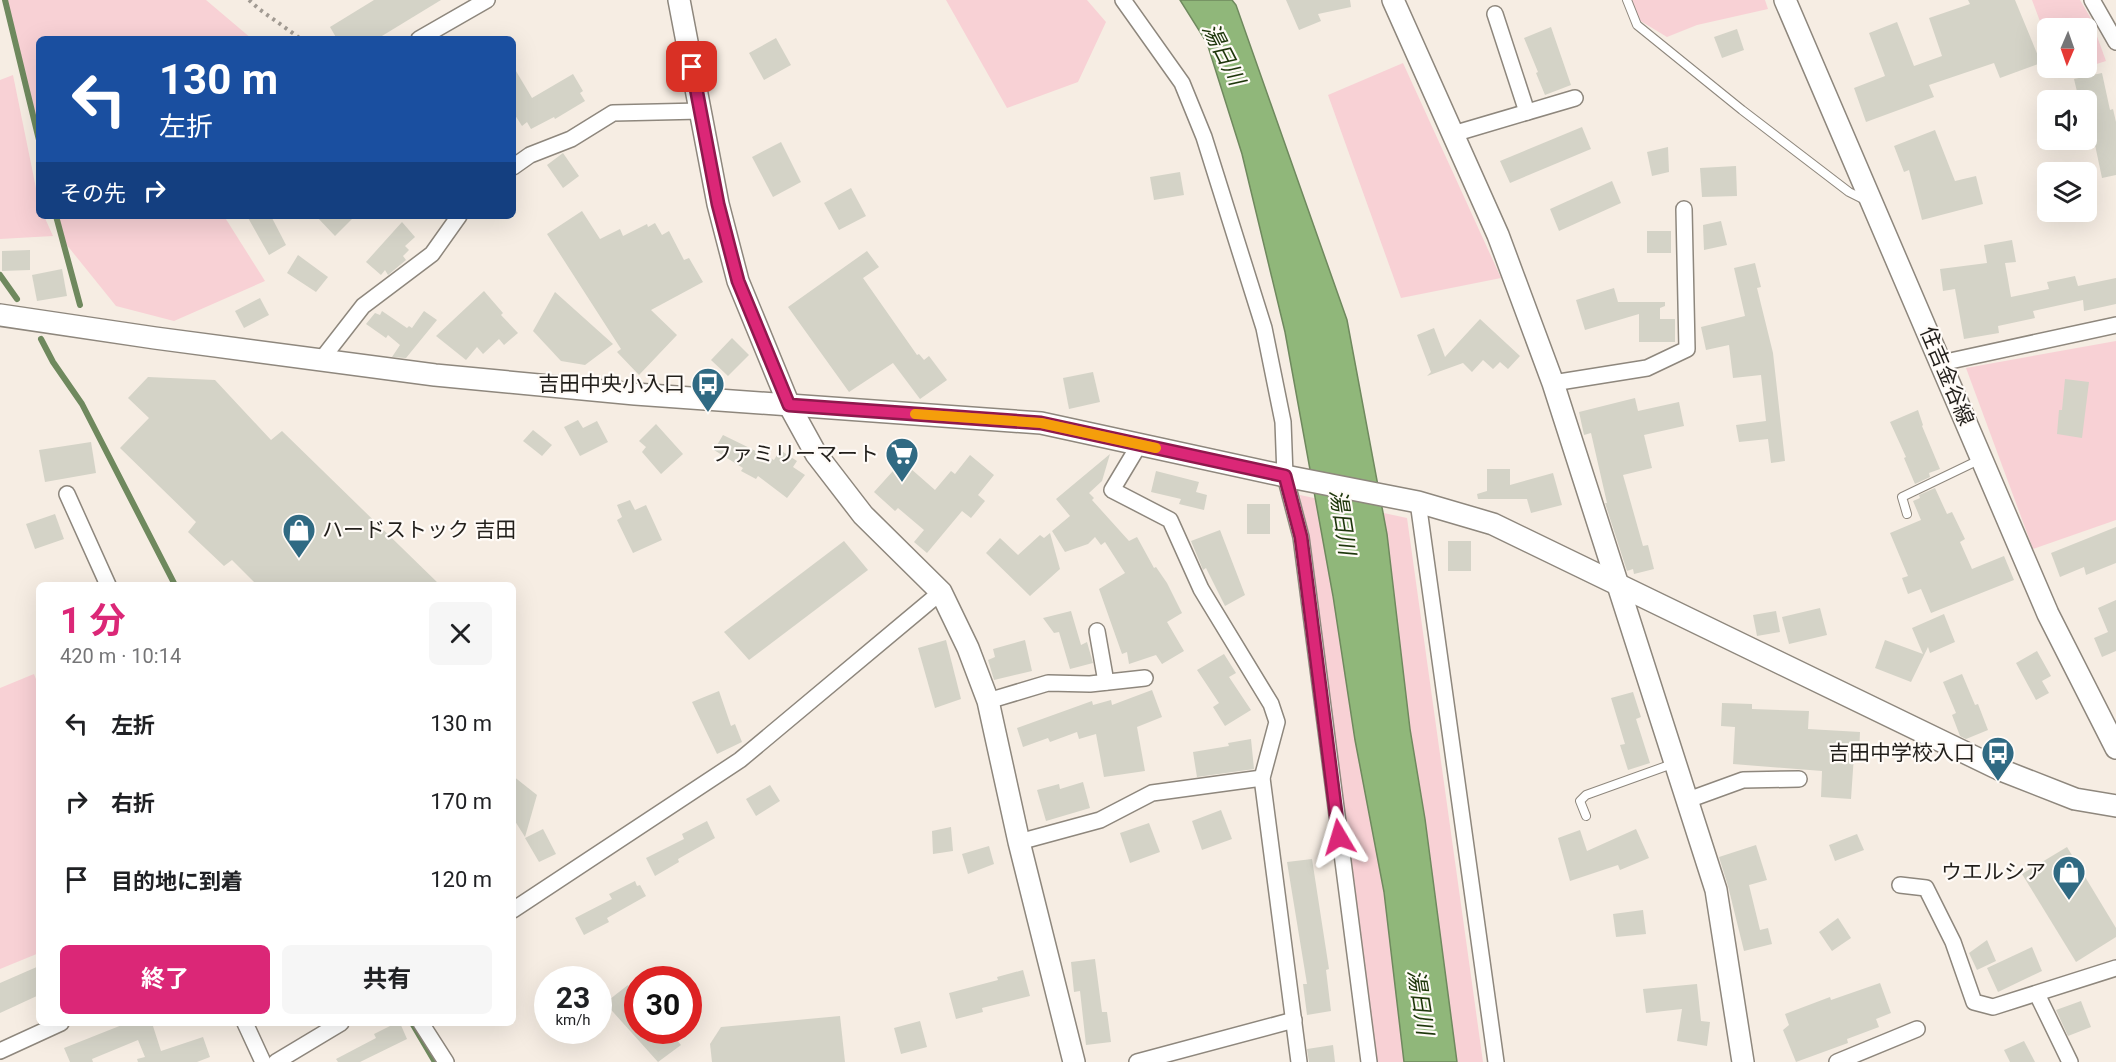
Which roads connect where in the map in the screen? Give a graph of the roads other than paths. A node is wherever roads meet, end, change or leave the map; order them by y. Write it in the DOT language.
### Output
graph roads {
  1 [pos="487,0"];
  2 [pos="679,0"];
  3 [pos="1123,0"];
  4 [pos="1392,0"];
  5 [pos="1627,0"];
  6 [pos="1785,0"];
  7 [pos="2092,0"];
  8 [pos="1495,14"];
  9 [pos="424,36"];
  10 [pos="2116,42"];
  11 [pos="1575,98"];
  12 [pos="701,111"];
  13 [pos="1527,112"];
  14 [pos="1453,134"];
  15 [pos="516,165"];
  16 [pos="1873,204"];
  17 [pos="1684,209"];
  18 [pos="457,219"];
  19 [pos="0,315"];
  20 [pos="2116,325"];
  21 [pos="321,360"];
  22 [pos="1941,363"];
  23 [pos="1553,382"];
  24 [pos="789,405"];
  25 [pos="1139,445"];
  26 [pos="1982,459"];
  27 [pos="1285,476"];
  28 [pos="67,494"];
  29 [pos="1411,501"];
  30 [pos="1906,514"];
  31 [pos="107,582"];
  32 [pos="1619,585"];
  33 [pos="941,592"];
  34 [pos="1096,631"];
  35 [pos="1145,678"];
  36 [pos="1106,682"];
  37 [pos="988,700"];
  38 [pos="2116,748"];
  39 [pos="1676,763"];
  40 [pos="1262,778"];
  41 [pos="1799,779"];
  42 [pos="1688,800"];
  43 [pos="2116,806"];
  44 [pos="1586,816"];
  45 [pos="1019,842"];
  46 [pos="1900,885"];
  47 [pos="516,908"];
  48 [pos="2116,968"];
  49 [pos="2037,994"];
  50 [pos="1294,1020"];
  51 [pos="54,1026"];
  52 [pos="246,1026"];
  53 [pos="336,1026"];
  54 [pos="423,1026"];
  55 [pos="1917,1029"];
  56 [pos="0,1051"];
  57 [pos="1181,1057"];
  58 [pos="263,1062"];
  59 [pos="276,1062"];
  60 [pos="446,1062"];
  61 [pos="1074,1062"];
  62 [pos="1137,1062"];
  63 [pos="1299,1062"];
  64 [pos="1369,1062"];
  65 [pos="1496,1062"];
  66 [pos="1743,1062"];
  67 [pos="1837,1062"];
  68 [pos="2070,1062"];
  1 -- 9 [label="street"];
  2 -- 12 [label="street"];
  3 -- 27 [label="street"];
  4 -- 14 [label="street"];
  5 -- 16 [label="lane"];
  6 -- 16 [label="street, 住吉金谷線"];
  7 -- 10 [label="street"];
  8 -- 13 [label="street"];
  11 -- 13 [label="street"];
  12 -- 15 [label="street"];
  12 -- 24 [label="street"];
  13 -- 14 [label="street"];
  14 -- 23 [label="street"];
  16 -- 22 [label="street, 住吉金谷線"];
  17 -- 23 [label="street"];
  18 -- 21 [label="street"];
  19 -- 21 [label="street"];
  20 -- 22 [label="street"];
  21 -- 24 [label="street"];
  22 -- 26 [label="street, 住吉金谷線"];
  23 -- 32 [label="street"];
  24 -- 25 [label="street"];
  24 -- 33 [label="street"];
  25 -- 27 [label="street"];
  25 -- 40 [label="street"];
  26 -- 30 [label="lane"];
  26 -- 38 [label="street, 住吉金谷線"];
  27 -- 29 [label="street"];
  27 -- 64 [label="street"];
  28 -- 31 [label="street"];
  29 -- 32 [label="street"];
  29 -- 65 [label="street"];
  32 -- 39 [label="street"];
  32 -- 43 [label="street"];
  33 -- 37 [label="street"];
  33 -- 47 [label="street"];
  34 -- 36 [label="street"];
  35 -- 36 [label="street"];
  36 -- 37 [label="street"];
  37 -- 45 [label="street"];
  39 -- 42 [label="street"];
  39 -- 44 [label="lane"];
  40 -- 45 [label="street"];
  40 -- 50 [label="street"];
  41 -- 42 [label="street"];
  42 -- 66 [label="street"];
  45 -- 61 [label="street"];
  46 -- 49 [label="street"];
  48 -- 49 [label="street"];
  49 -- 68 [label="street"];
  50 -- 57 [label="street"];
  50 -- 63 [label="street"];
  51 -- 56 [label="street"];
  52 -- 58 [label="street"];
  53 -- 59 [label="street"];
  54 -- 60 [label="street"];
  55 -- 67 [label="street"];
  57 -- 62 [label="street"];
}
